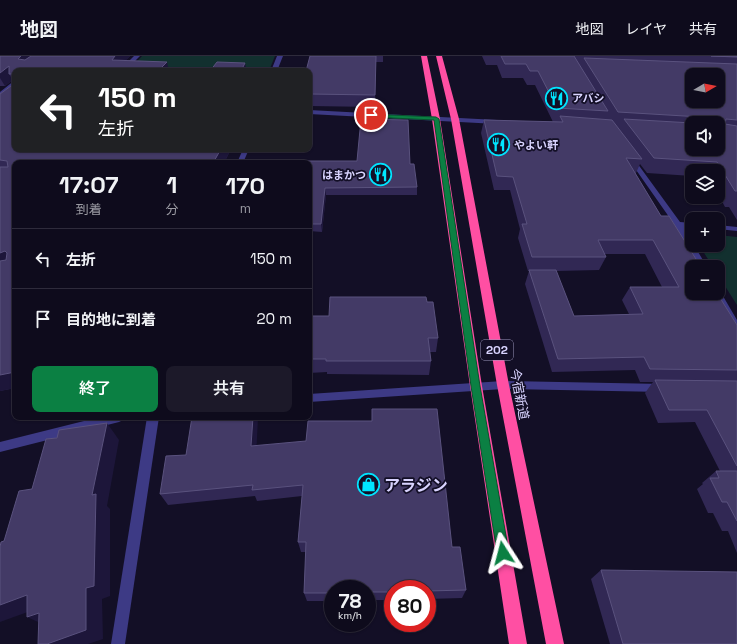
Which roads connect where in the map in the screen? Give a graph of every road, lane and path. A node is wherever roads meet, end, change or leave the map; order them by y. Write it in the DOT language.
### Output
graph roads {
  1 [pos="137,56"];
  2 [pos="280,56"];
  3 [pos="424,56"];
  4 [pos="439,56"];
  5 [pos="125,68"];
  6 [pos="275,68"];
  7 [pos="12,85"];
  8 [pos="0,96"];
  9 [pos="8,98"];
  10 [pos="312,112"];
  11 [pos="436,119"];
  12 [pos="455,120"];
  13 [pos="502,123"];
  14 [pos="625,149"];
  15 [pos="678,224"];
  16 [pos="685,224"];
  17 [pos="725,228"];
  18 [pos="737,229"];
  19 [pos="699,260"];
  20 [pos="721,300"];
  21 [pos="737,328"];
  22 [pos="503,385"];
  23 [pos="476,386"];
  24 [pos="674,388"];
  25 [pos="312,398"];
  26 [pos="107,420"];
  27 [pos="153,420"];
  28 [pos="0,448"];
  29 [pos="118,644"];
  30 [pos="518,644"];
  31 [pos="555,644"];
  1 -- 5 [label="street"];
  2 -- 6 [label="street"];
  3 -- 11 [label="highway, 202"];
  4 -- 12 [label="highway, 今宿新道 / 202"];
  7 -- 8 [label="street"];
  8 -- 9 [label="street"];
  10 -- 11 [label="street"];
  11 -- 12 [label="street"];
  11 -- 23 [label="highway, 202"];
  12 -- 13 [label="street"];
  12 -- 22 [label="highway, 今宿新道 / 202"];
  14 -- 15 [label="street"];
  15 -- 16 [label="street"];
  15 -- 19 [label="street"];
  17 -- 18 [label="street"];
  20 -- 21 [label="street"];
  22 -- 23 [label="street"];
  22 -- 24 [label="street"];
  22 -- 31 [label="highway, 今宿新道 / 202"];
  23 -- 25 [label="street"];
  23 -- 30 [label="highway, 202"];
  26 -- 28 [label="street"];
  27 -- 29 [label="street"];
}
